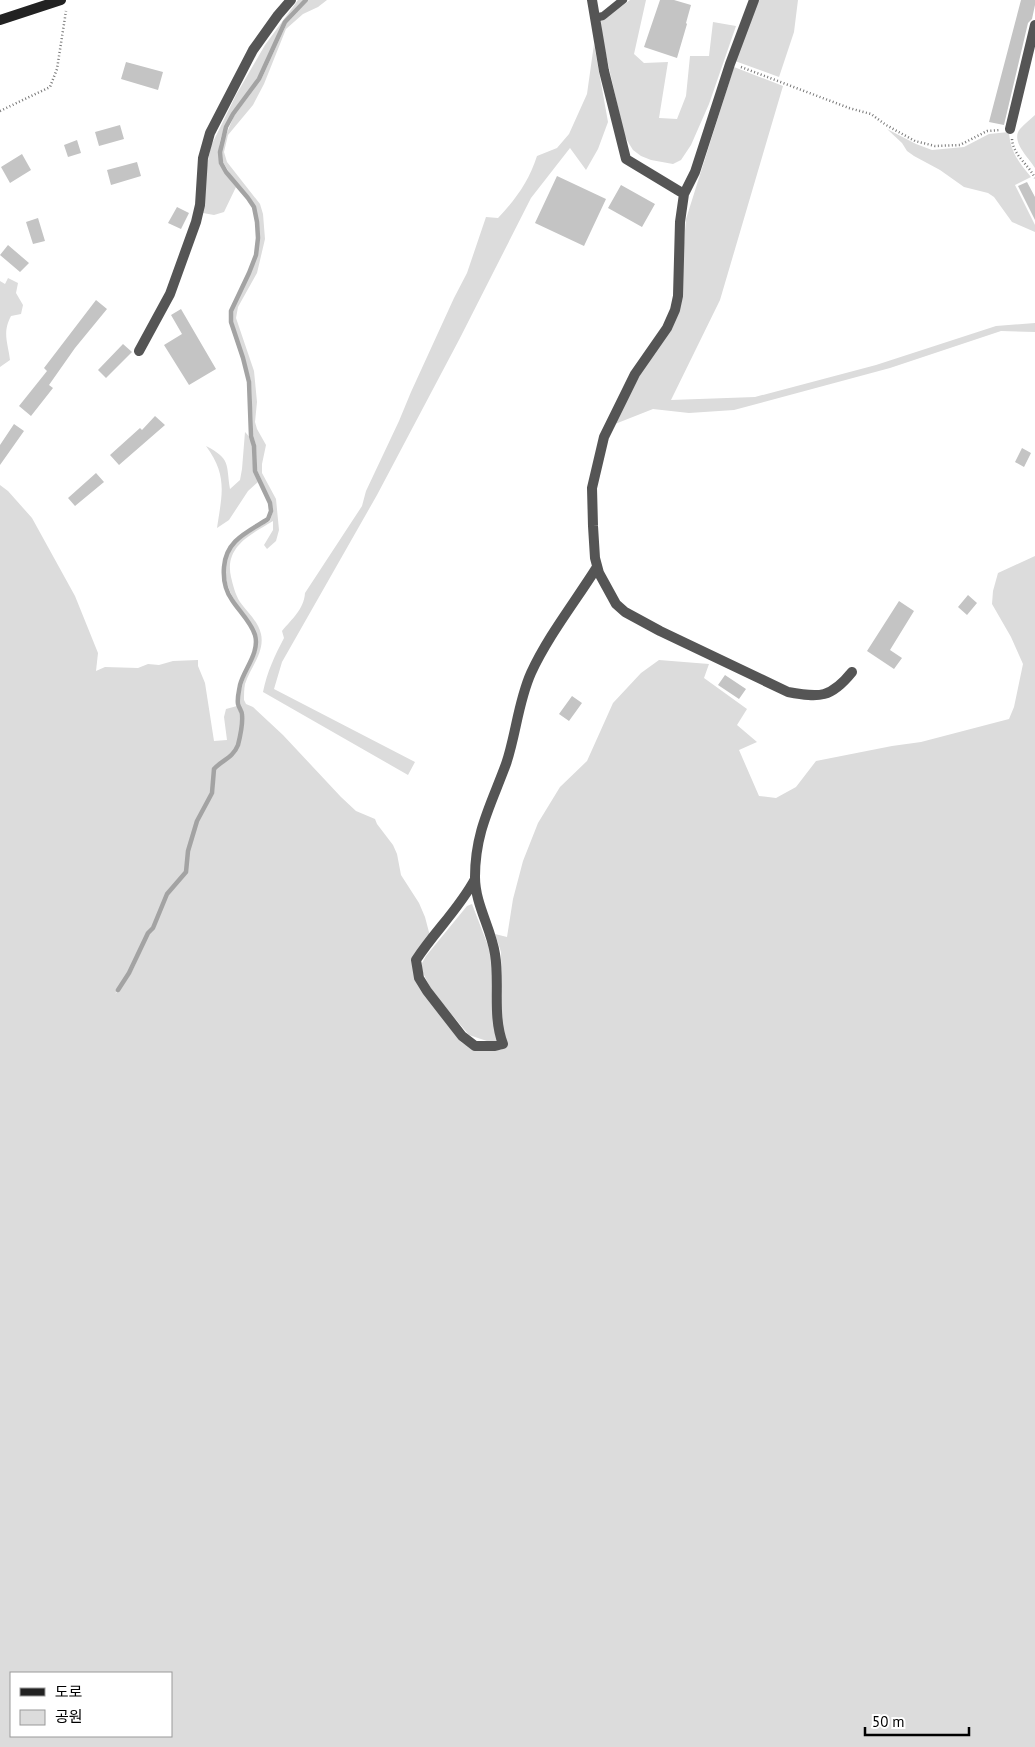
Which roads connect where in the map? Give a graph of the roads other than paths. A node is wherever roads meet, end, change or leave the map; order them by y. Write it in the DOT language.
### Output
graph roads {
  1 [pos="291,0"];
  2 [pos="592,0"];
  3 [pos="624,0"];
  4 [pos="754,0"];
  5 [pos="63,3"];
  6 [pos="595,18"];
  7 [pos="0,20"];
  8 [pos="1035,25"];
  9 [pos="1010,128"];
  10 [pos="684,194"];
  11 [pos="139,351"];
  12 [pos="597,567"];
  13 [pos="852,672"];
  14 [pos="475,879"];
  1 -- 11 [label="street"];
  2 -- 6 [label="street"];
  3 -- 6 [label="lane"];
  4 -- 10 [label="street"];
  5 -- 7 [label="street"];
  6 -- 10 [label="street"];
  8 -- 9 [label="street"];
  10 -- 12 [label="street"];
  12 -- 13 [label="street"];
  12 -- 14 [label="street"];
  14 -- 14 [label="street"];
}
